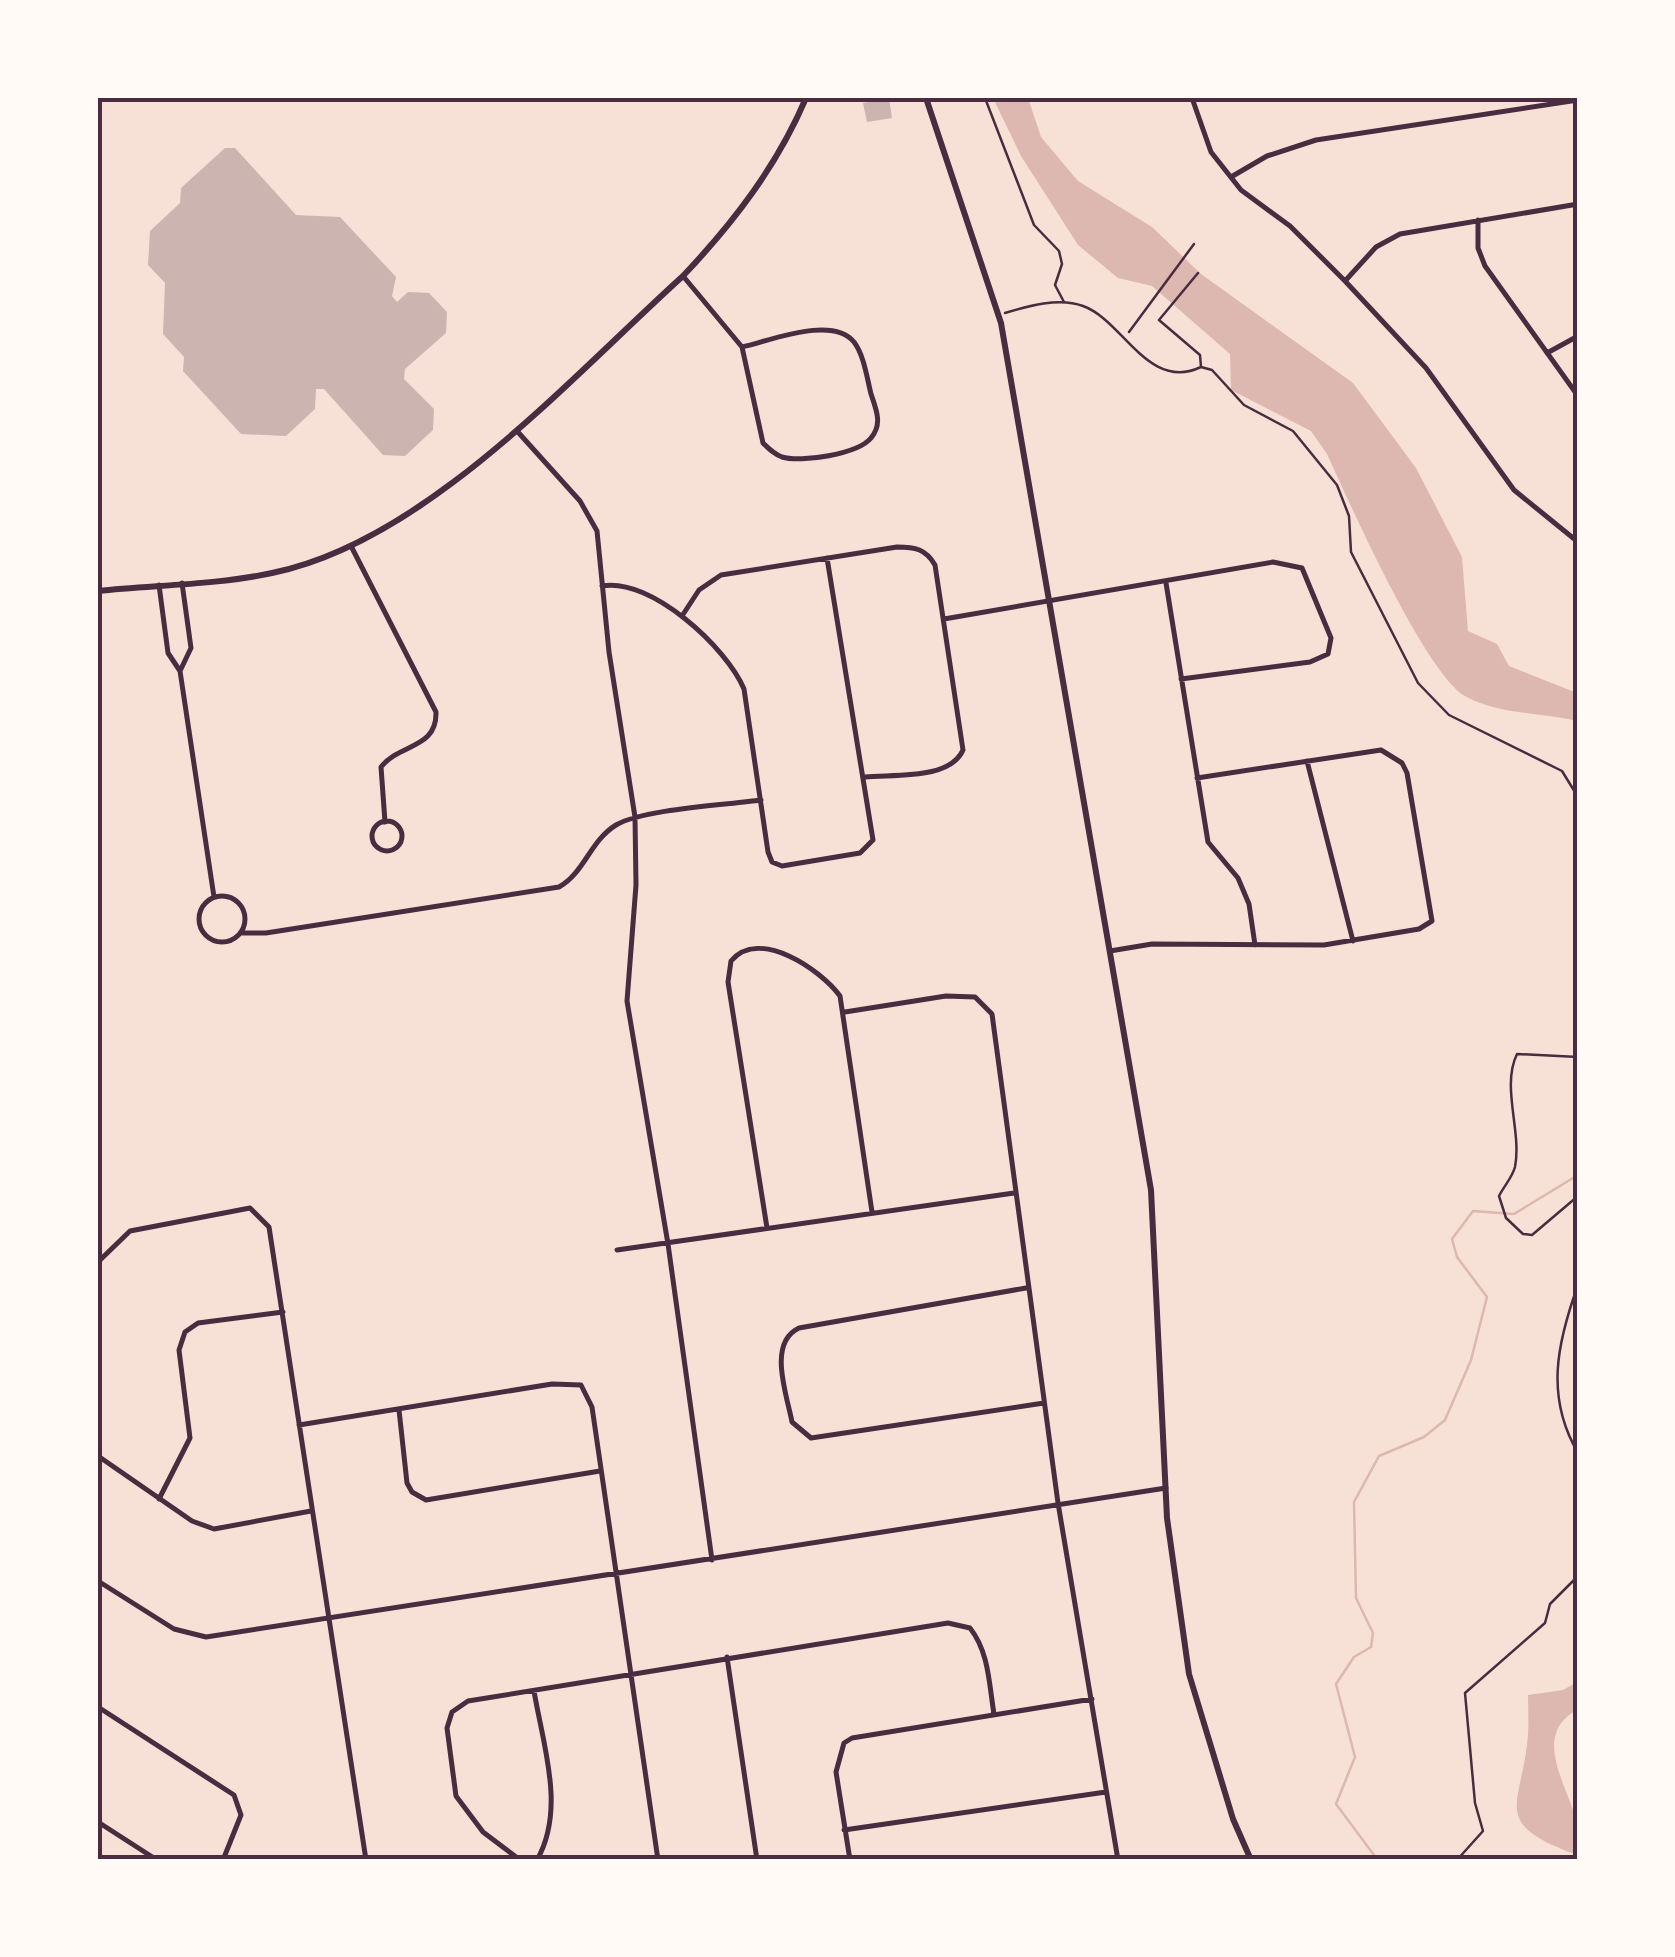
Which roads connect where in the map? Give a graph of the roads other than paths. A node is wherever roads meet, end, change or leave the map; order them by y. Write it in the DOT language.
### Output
graph roads {
  1 [pos="806,98"];
  2 [pos="926,98"];
  3 [pos="1192,98"];
  4 [pos="1563,100"];
  5 [pos="1578,100"];
  6 [pos="1231,177"];
  7 [pos="1578,204"];
  8 [pos="1478,220"];
  9 [pos="683,276"];
  10 [pos="1345,281"];
  11 [pos="1578,336"];
  12 [pos="742,347"];
  13 [pos="1548,353"];
  14 [pos="1578,396"];
  15 [pos="515,428"];
  16 [pos="1578,542"];
  17 [pos="351,546"];
  18 [pos="827,558"];
  19 [pos="182,583"];
  20 [pos="1166,583"];
  21 [pos="159,584"];
  22 [pos="602,586"];
  23 [pos="98,591"];
  24 [pos="1050,602"];
  25 [pos="682,617"];
  26 [pos="944,618"];
  27 [pos="180,671"];
  28 [pos="1181,679"];
  29 [pos="1308,761"];
  30 [pos="865,777"];
  31 [pos="1197,778"];
  32 [pos="761,800"];
  33 [pos="635,817"];
  34 [pos="385,822"];
  35 [pos="214,897"];
  36 [pos="240,933"];
  37 [pos="1353,941"];
  38 [pos="1255,946"];
  39 [pos="1110,951"];
  40 [pos="845,1012"];
  41 [pos="1014,1193"];
  42 [pos="872,1212"];
  43 [pos="767,1228"];
  44 [pos="668,1244"];
  45 [pos="617,1250"];
  46 [pos="98,1262"];
  47 [pos="1026,1288"];
  48 [pos="284,1312"];
  49 [pos="1044,1403"];
  50 [pos="399,1409"];
  51 [pos="300,1425"];
  52 [pos="98,1456"];
  53 [pos="600,1471"];
  54 [pos="1166,1488"];
  55 [pos="159,1499"];
  56 [pos="1058,1504"];
  57 [pos="312,1511"];
  58 [pos="712,1560"];
  59 [pos="619,1574"];
  60 [pos="98,1580"];
  61 [pos="330,1616"];
  62 [pos="727,1657"];
  63 [pos="632,1671"];
  64 [pos="534,1691"];
  65 [pos="1092,1699"];
  66 [pos="98,1707"];
  67 [pos="994,1714"];
  68 [pos="1106,1792"];
  69 [pos="98,1822"];
  70 [pos="844,1830"];
  71 [pos="157,1860"];
  72 [pos="223,1860"];
  73 [pos="366,1860"];
  74 [pos="520,1860"];
  75 [pos="537,1860"];
  76 [pos="658,1860"];
  77 [pos="757,1860"];
  78 [pos="850,1860"];
  79 [pos="1118,1860"];
  80 [pos="1251,1860"];
  1 -- 9 [label="street"];
  2 -- 24 [label="street"];
  3 -- 6 [label="street"];
  4 -- 5 [label="street"];
  4 -- 6 [label="street"];
  6 -- 10 [label="street"];
  7 -- 8 [label="street"];
  8 -- 10 [label="street"];
  8 -- 13 [label="street"];
  9 -- 12 [label="street"];
  9 -- 15 [label="street"];
  10 -- 16 [label="street"];
  11 -- 13 [label="street"];
  12 -- 12 [label="street"];
  13 -- 14 [label="street"];
  15 -- 17 [label="street"];
  15 -- 22 [label="street"];
  17 -- 19 [label="street"];
  17 -- 34 [label="street"];
  18 -- 25 [label="street"];
  18 -- 26 [label="street"];
  18 -- 30 [label="street"];
  19 -- 21 [label="street"];
  19 -- 27 [label="street"];
  20 -- 24 [label="street"];
  20 -- 28 [label="street"];
  20 -- 28 [label="street"];
  21 -- 23 [label="street"];
  21 -- 27 [label="street"];
  22 -- 25 [label="street"];
  22 -- 33 [label="street"];
  24 -- 26 [label="street"];
  24 -- 39 [label="street"];
  25 -- 32 [label="street"];
  26 -- 30 [label="street"];
  27 -- 35 [label="street"];
  28 -- 31 [label="street"];
  29 -- 31 [label="street"];
  29 -- 37 [label="street"];
  29 -- 37 [label="street"];
  30 -- 32 [label="street"];
  31 -- 38 [label="street"];
  32 -- 33 [label="street"];
  33 -- 36 [label="street"];
  33 -- 44 [label="street"];
  34 -- 34 [label="street"];
  35 -- 36 [label="street"];
  35 -- 36 [label="street"];
  37 -- 38 [label="street"];
  38 -- 39 [label="street"];
  39 -- 54 [label="street"];
  40 -- 41 [label="street"];
  40 -- 42 [label="street"];
  40 -- 43 [label="street"];
  41 -- 42 [label="street"];
  41 -- 47 [label="street"];
  42 -- 43 [label="street"];
  43 -- 44 [label="street"];
  44 -- 45 [label="street"];
  44 -- 58 [label="street"];
  46 -- 48 [label="street"];
  47 -- 49 [label="street"];
  47 -- 49 [label="street"];
  48 -- 51 [label="street"];
  48 -- 55 [label="street"];
  49 -- 56 [label="street"];
  50 -- 51 [label="street"];
  50 -- 53 [label="street"];
  50 -- 53 [label="street"];
  51 -- 57 [label="street"];
  52 -- 55 [label="street"];
  53 -- 59 [label="street"];
  54 -- 56 [label="street"];
  54 -- 80 [label="street"];
  55 -- 57 [label="street"];
  56 -- 58 [label="street"];
  56 -- 65 [label="street"];
  57 -- 61 [label="street"];
  58 -- 59 [label="street"];
  59 -- 61 [label="street"];
  59 -- 63 [label="street"];
  60 -- 61 [label="street"];
  61 -- 73 [label="street"];
  62 -- 63 [label="street"];
  62 -- 67 [label="street"];
  62 -- 77 [label="street"];
  63 -- 64 [label="street"];
  63 -- 76 [label="street"];
  64 -- 74 [label="street"];
  64 -- 75 [label="street"];
  65 -- 67 [label="street"];
  65 -- 68 [label="street"];
  66 -- 72 [label="street"];
  67 -- 70 [label="street"];
  68 -- 70 [label="street"];
  68 -- 79 [label="street"];
  69 -- 71 [label="street"];
  70 -- 78 [label="street"];
}
